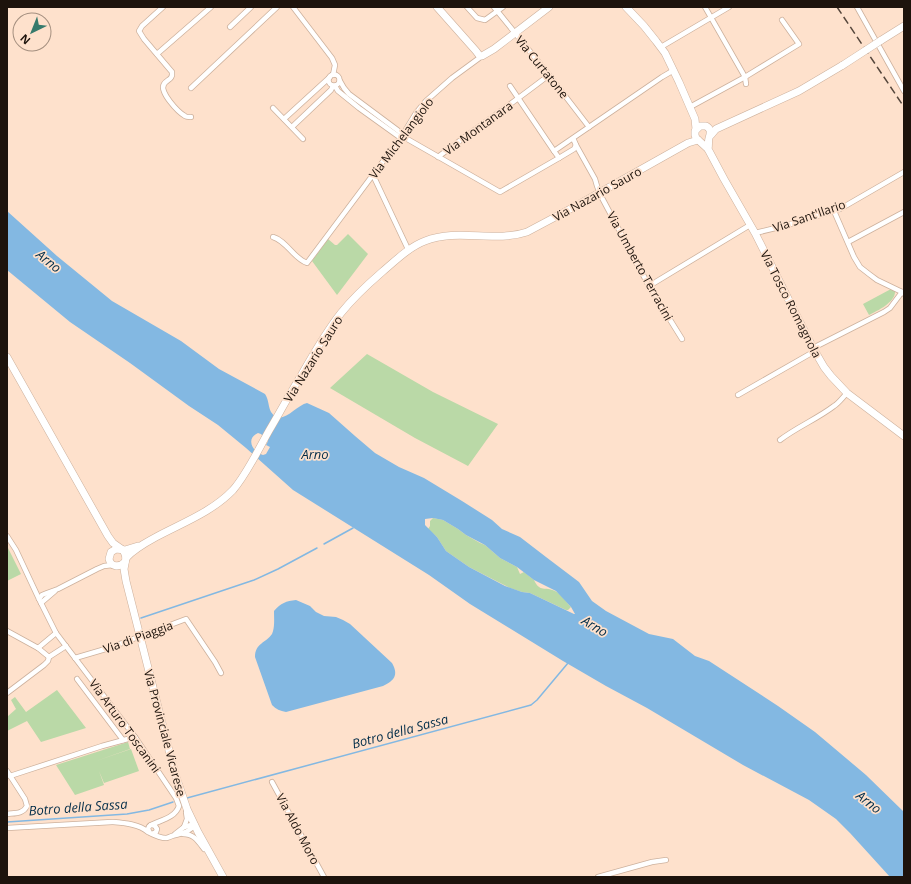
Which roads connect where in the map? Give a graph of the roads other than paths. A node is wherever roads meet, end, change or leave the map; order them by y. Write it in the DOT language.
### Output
graph roads {
  1 [pos="163,7"];
  2 [pos="211,7"];
  3 [pos="251,7"];
  4 [pos="277,7"];
  5 [pos="293,7"];
  6 [pos="437,7"];
  7 [pos="467,7"];
  8 [pos="503,7"];
  9 [pos="549,7"];
  10 [pos="626,7"];
  11 [pos="705,7"];
  12 [pos="729,7"];
  13 [pos="857,7"];
  14 [pos="496,9"];
  15 [pos="711,17"];
  16 [pos="782,20"];
  17 [pos="904,26"];
  18 [pos="230,27"];
  19 [pos="515,33"];
  20 [pos="661,47"];
  21 [pos="156,54"];
  22 [pos="482,56"];
  23 [pos="674,70"];
  24 [pos="549,75"];
  25 [pos="331,76"];
  26 [pos="745,77"];
  27 [pos="340,81"];
  28 [pos="746,84"];
  29 [pos="334,86"];
  30 [pos="510,86"];
  31 [pos="191,88"];
  32 [pos="904,91"];
  33 [pos="518,98"];
  34 [pos="690,107"];
  35 [pos="273,108"];
  36 [pos="191,117"];
  37 [pos="284,119"];
  38 [pos="292,127"];
  39 [pos="589,127"];
  40 [pos="700,128"];
  41 [pos="712,134"];
  42 [pos="402,136"];
  43 [pos="573,138"];
  44 [pos="303,139"];
  45 [pos="699,140"];
  46 [pos="688,143"];
  47 [pos="576,145"];
  48 [pos="708,149"];
  49 [pos="554,151"];
  50 [pos="438,157"];
  51 [pos="559,158"];
  52 [pos="904,172"];
  53 [pos="373,175"];
  54 [pos="599,193"];
  55 [pos="834,211"];
  56 [pos="904,212"];
  57 [pos="750,225"];
  58 [pos="755,233"];
  59 [pos="273,237"];
  60 [pos="848,242"];
  61 [pos="407,247"];
  62 [pos="649,286"];
  63 [pos="903,293"];
  64 [pos="682,339"];
  65 [pos="814,350"];
  66 [pos="7,357"];
  67 [pos="847,393"];
  68 [pos="738,395"];
  69 [pos="904,436"];
  70 [pos="780,440"];
  71 [pos="7,536"];
  72 [pos="108,536"];
  73 [pos="142,545"];
  74 [pos="121,549"];
  75 [pos="110,554"];
  76 [pos="125,560"];
  77 [pos="114,565"];
  78 [pos="97,569"];
  79 [pos="126,581"];
  80 [pos="58,589"];
  81 [pos="34,590"];
  82 [pos="47,592"];
  83 [pos="40,601"];
  84 [pos="7,631"];
  85 [pos="56,633"];
  86 [pos="140,637"];
  87 [pos="66,646"];
  88 [pos="38,648"];
  89 [pos="49,657"];
  90 [pos="75,658"];
  91 [pos="221,673"];
  92 [pos="77,680"];
  93 [pos="7,693"];
  94 [pos="135,737"];
  95 [pos="123,740"];
  96 [pos="8,774"];
  97 [pos="272,782"];
  98 [pos="181,793"];
  99 [pos="7,814"];
  100 [pos="160,822"];
  101 [pos="195,824"];
  102 [pos="150,825"];
  103 [pos="140,827"];
  104 [pos="184,827"];
  105 [pos="7,828"];
  106 [pos="157,830"];
  107 [pos="150,833"];
  108 [pos="182,834"];
  109 [pos="172,836"];
  110 [pos="161,837"];
  111 [pos="666,860"];
  112 [pos="214,861"];
  113 [pos="223,877"];
  114 [pos="324,877"];
  115 [pos="598,877"];
  1 -- 21 [label="street"];
  2 -- 21 [label="street"];
  3 -- 18 [label="street"];
  4 -- 31 [label="street"];
  5 -- 25 [label="street"];
  6 -- 22 [label="main road"];
  7 -- 14 [label="street"];
  8 -- 14 [label="street"];
  9 -- 19 [label="main road, Via Michelangiolo"];
  10 -- 20 [label="main road, Via Tosco Romagnola"];
  11 -- 15 [label="street"];
  12 -- 15 [label="street"];
  13 -- 32 [label="street"];
  14 -- 19 [label="street, Via Curtatone"];
  15 -- 20 [label="street"];
  15 -- 26 [label="street"];
  16 -- 26 [label="street"];
  17 -- 41 [label="main road, bridge"];
  19 -- 22 [label="main road, Via Michelangiolo"];
  19 -- 24 [label="street, Via Curtatone"];
  20 -- 23 [label="main road, Via Tosco Romagnola"];
  21 -- 36 [label="street"];
  22 -- 42 [label="street, Via Michelangiolo"];
  23 -- 34 [label="main road, Via Tosco Romagnola"];
  23 -- 39 [label="street"];
  24 -- 33 [label="street, Via Montanara"];
  24 -- 39 [label="street, Via Curtatone"];
  25 -- 27 [label="street"];
  25 -- 29 [label="street"];
  25 -- 37 [label="street"];
  26 -- 28 [label="street"];
  26 -- 34 [label="street"];
  27 -- 29 [label="street"];
  27 -- 42 [label="street"];
  29 -- 38 [label="street"];
  29 -- 42 [label="street"];
  30 -- 33 [label="street, Via Montanara"];
  33 -- 49 [label="street, Via Montanara"];
  33 -- 50 [label="street, Via Montanara"];
  34 -- 40 [label="main road, Via Tosco Romagnola"];
  35 -- 37 [label="street"];
  37 -- 38 [label="street"];
  38 -- 44 [label="street"];
  39 -- 43 [label="street"];
  40 -- 41 [label="main road, Via Tosco Romagnola"];
  40 -- 45 [label="main road, Via Tosco Romagnola"];
  40 -- 46 [label="main road, Via Nazario Sauro"];
  41 -- 45 [label="main road"];
  41 -- 48 [label="main road"];
  42 -- 50 [label="street"];
  42 -- 53 [label="street, Via Michelangiolo"];
  43 -- 47 [label="street, Via Umberto Terracini"];
  43 -- 49 [label="street"];
  45 -- 46 [label="main road, Via Nazario Sauro"];
  45 -- 48 [label="main road, Via Tosco Romagnola"];
  46 -- 54 [label="main road, Via Nazario Sauro"];
  47 -- 51 [label="street"];
  47 -- 54 [label="street, Via Umberto Terracini"];
  48 -- 57 [label="main road, Via Tosco Romagnola"];
  49 -- 51 [label="street, Via Montanara"];
  50 -- 51 [label="street"];
  52 -- 55 [label="street, Via Sant'Ilario"];
  53 -- 59 [label="street, Via Michelangiolo"];
  53 -- 61 [label="street"];
  54 -- 62 [label="street, Via Umberto Terracini"];
  54 -- 73 [label="main road, Via Nazario Sauro"];
  55 -- 58 [label="street, Via Sant'Ilario"];
  55 -- 60 [label="street"];
  56 -- 60 [label="street"];
  57 -- 58 [label="main road, Via Tosco Romagnola"];
  57 -- 62 [label="street"];
  58 -- 65 [label="main road, Via Tosco Romagnola"];
  60 -- 63 [label="street"];
  62 -- 64 [label="street, Via Umberto Terracini"];
  63 -- 65 [label="street"];
  65 -- 67 [label="main road, Via Tosco Romagnola"];
  65 -- 68 [label="street"];
  66 -- 72 [label="main road"];
  67 -- 69 [label="main road, Via Tosco Romagnola"];
  67 -- 70 [label="street"];
  71 -- 81 [label="street, Via Arturo Toscanini"];
  72 -- 74 [label="main road"];
  72 -- 75 [label="main road"];
  73 -- 74 [label="main road, Via Nazario Sauro"];
  73 -- 76 [label="main road, Via Nazario Sauro"];
  74 -- 75 [label="main road"];
  74 -- 76 [label="main road"];
  75 -- 77 [label="main road"];
  75 -- 78 [label="street"];
  76 -- 77 [label="main road"];
  76 -- 79 [label="main road, Via Provinciale Vicarese"];
  77 -- 78 [label="street"];
  77 -- 79 [label="main road, Via Provinciale Vicarese"];
  78 -- 80 [label="street"];
  79 -- 86 [label="main road, Via Provinciale Vicarese"];
  80 -- 82 [label="street"];
  80 -- 83 [label="street"];
  81 -- 82 [label="street"];
  81 -- 83 [label="street, Via Arturo Toscanini"];
  82 -- 83 [label="street"];
  83 -- 85 [label="street, Via Arturo Toscanini"];
  84 -- 88 [label="street"];
  85 -- 87 [label="street, Via Arturo Toscanini"];
  85 -- 88 [label="street"];
  86 -- 90 [label="street, Via di Piaggia"];
  86 -- 91 [label="street, Via di Piaggia"];
  86 -- 98 [label="main road, Via Provinciale Vicarese"];
  87 -- 89 [label="street"];
  87 -- 90 [label="street, Via Arturo Toscanini"];
  88 -- 89 [label="street"];
  89 -- 93 [label="street"];
  90 -- 94 [label="street, Via Arturo Toscanini"];
  92 -- 95 [label="street"];
  94 -- 95 [label="street"];
  94 -- 100 [label="street, Via Arturo Toscanini"];
  95 -- 96 [label="street"];
  96 -- 99 [label="street"];
  97 -- 114 [label="street, Via Aldo Moro"];
  98 -- 101 [label="main road, Via Provinciale Vicarese"];
  98 -- 104 [label="street"];
  100 -- 102 [label="street"];
  100 -- 106 [label="street"];
  101 -- 104 [label="street"];
  101 -- 108 [label="street"];
  101 -- 112 [label="main road, Via Provinciale Vicarese"];
  102 -- 103 [label="street"];
  102 -- 106 [label="street"];
  102 -- 107 [label="street"];
  103 -- 105 [label="street"];
  103 -- 107 [label="street"];
  104 -- 109 [label="street"];
  106 -- 107 [label="street"];
  106 -- 110 [label="street"];
  107 -- 110 [label="street"];
  108 -- 109 [label="street"];
  108 -- 112 [label="street"];
  109 -- 110 [label="street"];
  111 -- 115 [label="street"];
  112 -- 113 [label="main road, Via Provinciale Vicarese"];
}
